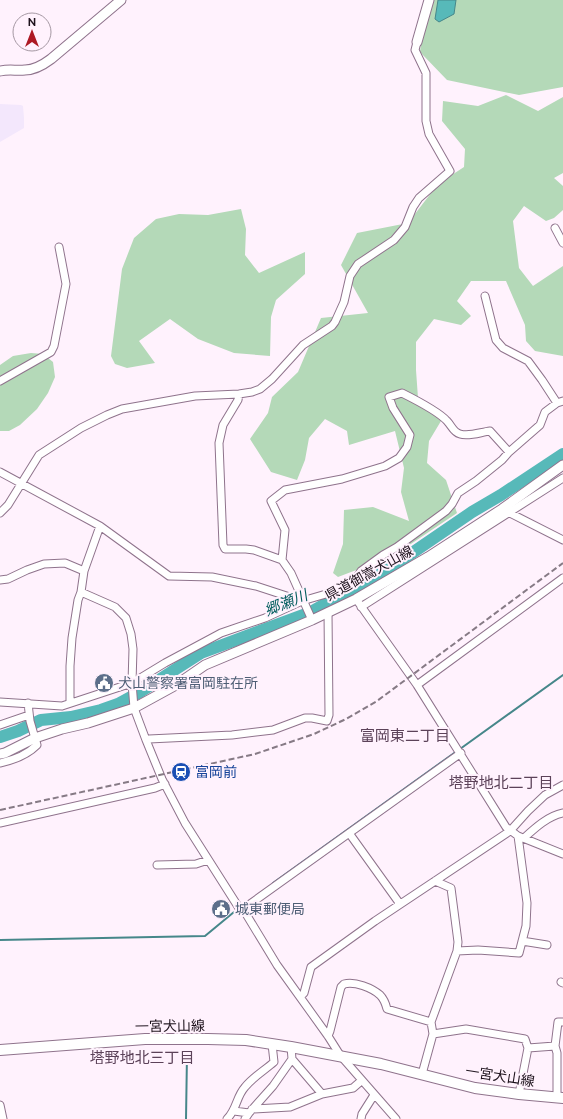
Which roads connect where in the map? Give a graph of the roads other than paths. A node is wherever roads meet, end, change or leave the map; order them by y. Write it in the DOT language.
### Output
graph roads {
  1 [pos="121,0"];
  2 [pos="428,0"];
  3 [pos="417,42"];
  4 [pos="0,71"];
  5 [pos="555,228"];
  6 [pos="563,243"];
  7 [pos="59,248"];
  8 [pos="485,296"];
  9 [pos="0,381"];
  10 [pos="239,394"];
  11 [pos="560,402"];
  12 [pos="509,452"];
  13 [pos="563,465"];
  14 [pos="0,472"];
  15 [pos="563,478"];
  16 [pos="21,483"];
  17 [pos="506,511"];
  18 [pos="0,513"];
  19 [pos="100,526"];
  20 [pos="563,540"];
  21 [pos="282,560"];
  22 [pos="84,571"];
  23 [pos="563,578"];
  24 [pos="0,580"];
  25 [pos="81,592"];
  26 [pos="302,601"];
  27 [pos="359,603"];
  28 [pos="328,612"];
  29 [pos="311,619"];
  30 [pos="132,683"];
  31 [pos="417,685"];
  32 [pos="0,702"];
  33 [pos="28,703"];
  34 [pos="70,703"];
  35 [pos="134,708"];
  36 [pos="29,718"];
  37 [pos="0,725"];
  38 [pos="35,738"];
  39 [pos="146,740"];
  40 [pos="459,750"];
  41 [pos="0,754"];
  42 [pos="0,763"];
  43 [pos="165,784"];
  44 [pos="563,785"];
  45 [pos="563,813"];
  46 [pos="0,822"];
  47 [pos="510,831"];
  48 [pos="349,833"];
  49 [pos="521,837"];
  50 [pos="563,854"];
  51 [pos="208,860"];
  52 [pos="157,865"];
  53 [pos="435,881"];
  54 [pos="400,904"];
  55 [pos="243,909"];
  56 [pos="522,941"];
  57 [pos="547,945"];
  58 [pos="457,951"];
  59 [pos="300,997"];
  60 [pos="432,1022"];
  61 [pos="563,1022"];
  62 [pos="433,1034"];
  63 [pos="328,1036"];
  64 [pos="272,1044"];
  65 [pos="290,1047"];
  66 [pos="528,1048"];
  67 [pos="0,1050"];
  68 [pos="558,1051"];
  69 [pos="340,1056"];
  70 [pos="292,1059"];
  71 [pos="422,1074"];
  72 [pos="361,1081"];
  73 [pos="322,1094"];
  74 [pos="519,1094"];
  75 [pos="374,1095"];
  76 [pos="560,1097"];
  77 [pos="0,1105"];
  78 [pos="234,1111"];
  79 [pos="248,1114"];
  80 [pos="3,1119"];
  81 [pos="227,1119"];
  82 [pos="361,1119"];
  83 [pos="396,1119"];
  1 -- 4 [label="main road"];
  2 -- 3 [label="main road"];
  3 -- 10 [label="street"];
  5 -- 6 [label="street"];
  7 -- 9 [label="street"];
  8 -- 11 [label="street"];
  10 -- 16 [label="street"];
  10 -- 21 [label="street"];
  11 -- 12 [label="street"];
  12 -- 21 [label="street"];
  12 -- 26 [label="street"];
  13 -- 17 [label="main road, 県道御嵩犬山線"];
  14 -- 16 [label="street"];
  15 -- 17 [label="street"];
  16 -- 18 [label="street"];
  16 -- 19 [label="street"];
  17 -- 20 [label="street"];
  17 -- 27 [label="main road, 県道御嵩犬山線"];
  19 -- 22 [label="street"];
  19 -- 26 [label="street"];
  21 -- 26 [label="street"];
  22 -- 24 [label="street"];
  22 -- 25 [label="street"];
  23 -- 31 [label="street"];
  25 -- 30 [label="street"];
  25 -- 34 [label="street"];
  26 -- 29 [label="street"];
  26 -- 30 [label="street"];
  27 -- 28 [label="main road, 県道御嵩犬山線"];
  27 -- 31 [label="street"];
  28 -- 29 [label="main road, 県道御嵩犬山線"];
  28 -- 39 [label="street"];
  29 -- 35 [label="main road, 県道御嵩犬山線"];
  30 -- 34 [label="street"];
  30 -- 35 [label="street"];
  31 -- 40 [label="street"];
  32 -- 33 [label="street"];
  33 -- 34 [label="street"];
  33 -- 36 [label="street"];
  35 -- 38 [label="main road, 県道御嵩犬山線"];
  35 -- 39 [label="street"];
  36 -- 37 [label="street"];
  36 -- 38 [label="street"];
  38 -- 41 [label="main road, 県道御嵩犬山線"];
  38 -- 42 [label="street"];
  39 -- 43 [label="street"];
  40 -- 47 [label="street"];
  40 -- 48 [label="street"];
  43 -- 46 [label="street"];
  43 -- 51 [label="street"];
  44 -- 47 [label="street"];
  45 -- 49 [label="street"];
  47 -- 49 [label="street"];
  47 -- 53 [label="street"];
  48 -- 54 [label="street"];
  48 -- 55 [label="street"];
  49 -- 50 [label="street"];
  49 -- 56 [label="street"];
  51 -- 52 [label="street"];
  51 -- 55 [label="street"];
  53 -- 54 [label="street"];
  53 -- 58 [label="street"];
  54 -- 59 [label="street"];
  55 -- 59 [label="street"];
  56 -- 57 [label="street"];
  56 -- 58 [label="street"];
  58 -- 60 [label="street"];
  59 -- 63 [label="street"];
  60 -- 62 [label="street"];
  60 -- 63 [label="street"];
  61 -- 68 [label="street"];
  62 -- 66 [label="street"];
  62 -- 71 [label="street"];
  63 -- 69 [label="street"];
  64 -- 65 [label="main road, 一宮犬山線"];
  64 -- 67 [label="main road, 一宮犬山線"];
  64 -- 78 [label="street"];
  65 -- 69 [label="main road, 一宮犬山線"];
  65 -- 70 [label="street"];
  66 -- 68 [label="street"];
  66 -- 74 [label="street"];
  68 -- 76 [label="street"];
  69 -- 71 [label="main road, 一宮犬山線"];
  69 -- 72 [label="street"];
  70 -- 73 [label="street"];
  70 -- 79 [label="street"];
  71 -- 74 [label="main road, 一宮犬山線"];
  72 -- 73 [label="street"];
  72 -- 75 [label="street"];
  73 -- 79 [label="street"];
  74 -- 76 [label="main road, 一宮犬山線"];
  75 -- 82 [label="street"];
  75 -- 83 [label="street"];
  77 -- 80 [label="street"];
  78 -- 79 [label="street"];
  78 -- 81 [label="street"];
}
